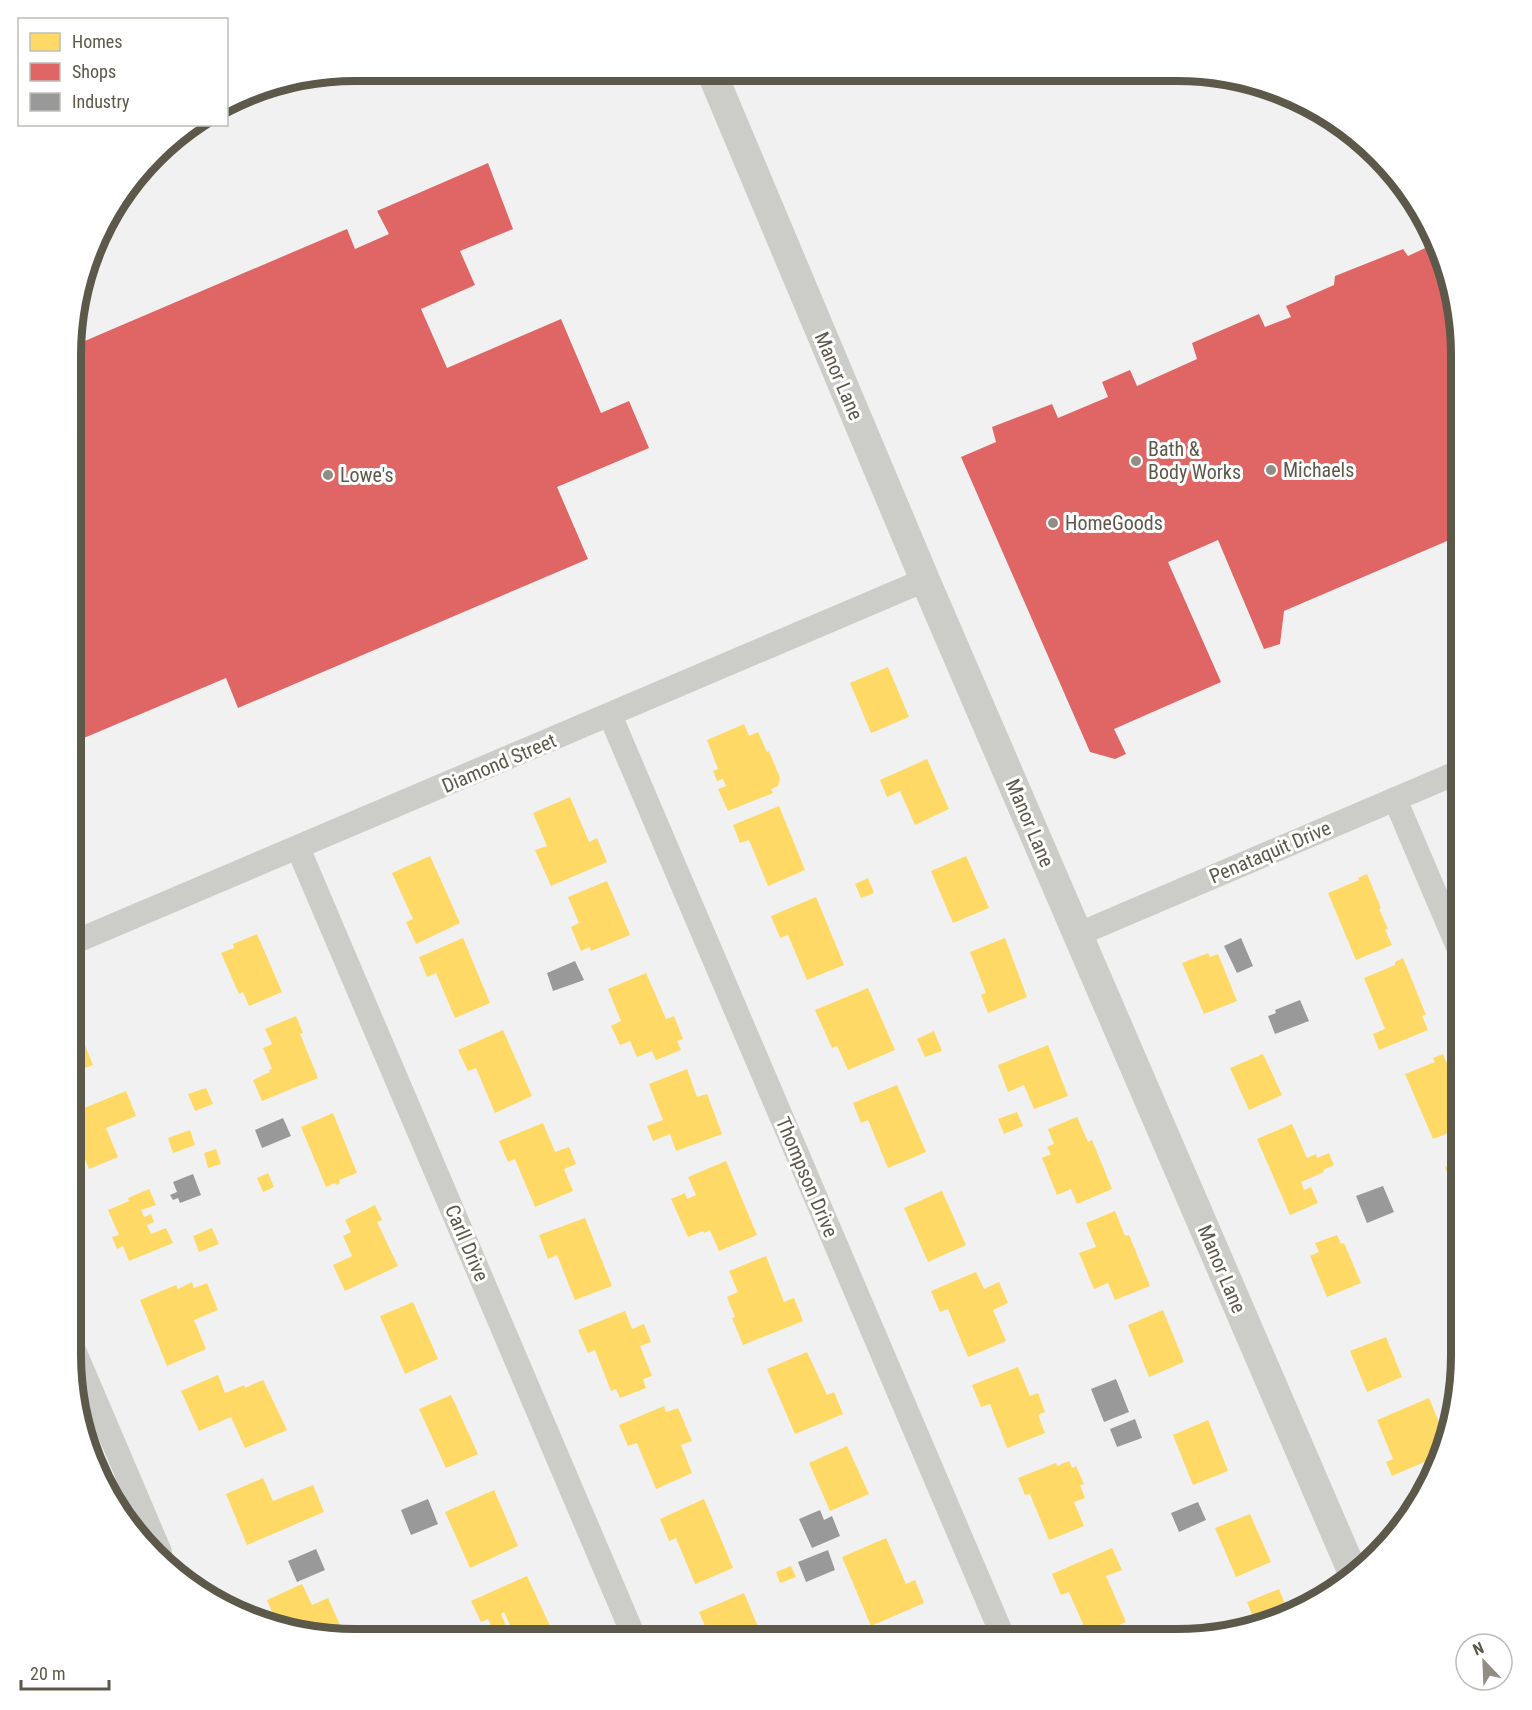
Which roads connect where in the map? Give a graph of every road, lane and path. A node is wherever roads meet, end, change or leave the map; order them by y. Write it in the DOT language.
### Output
graph roads {
  1 [pos="715,81"];
  2 [pos="925,580"];
  3 [pos="610,716"];
  4 [pos="1451,775"];
  5 [pos="1395,799"];
  6 [pos="298,848"];
  7 [pos="1451,931"];
  8 [pos="1078,934"];
  9 [pos="81,939"];
  10 [pos="82,1368"];
  11 [pos="157,1544"];
  12 [pos="1350,1567"];
  13 [pos="631,1629"];
  14 [pos="1000,1629"];
  1 -- 2 [label="street, Manor Lane"];
  2 -- 3 [label="street, Diamond Street"];
  2 -- 8 [label="street, Manor Lane"];
  3 -- 6 [label="street, Diamond Street"];
  3 -- 14 [label="street, Thompson Drive"];
  4 -- 5 [label="street, Penataquit Drive"];
  5 -- 7 [label="street"];
  5 -- 8 [label="street, Penataquit Drive"];
  6 -- 9 [label="street, Diamond Street"];
  6 -- 13 [label="street, Carll Drive"];
  8 -- 12 [label="street, Manor Lane"];
  10 -- 11 [label="street"];
}
